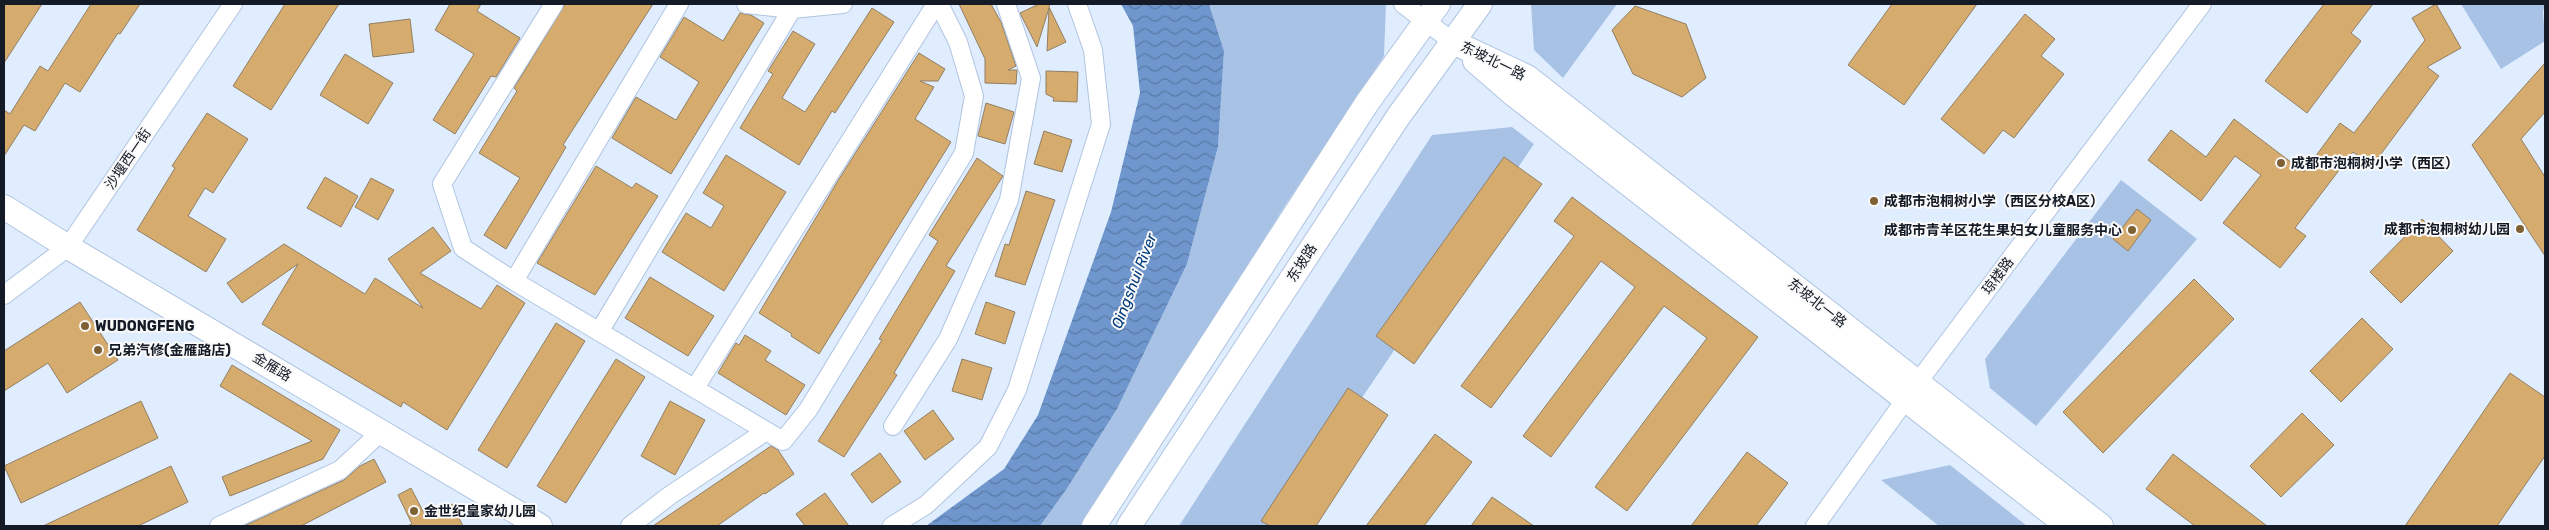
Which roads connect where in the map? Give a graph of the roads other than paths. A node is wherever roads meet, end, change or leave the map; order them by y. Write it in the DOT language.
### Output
graph roads {
  1 [pos="233,4"];
  2 [pos="554,4"];
  3 [pos="679,4"];
  4 [pos="746,4"];
  5 [pos="843,4"];
  6 [pos="938,4"];
  7 [pos="1006,4"];
  8 [pos="1077,4"];
  9 [pos="1403,4"];
  10 [pos="1480,4"];
  11 [pos="2202,4"];
  12 [pos="792,9"];
  13 [pos="1432,13"];
  14 [pos="1453,42"];
  15 [pos="4,207"];
  16 [pos="68,247"];
  17 [pos="514,281"];
  18 [pos="4,295"];
  19 [pos="599,332"];
  20 [pos="695,388"];
  21 [pos="1912,391"];
  22 [pos="893,426"];
  23 [pos="766,431"];
  24 [pos="381,432"];
  25 [pos="221,526"];
  26 [pos="540,526"];
  27 [pos="630,526"];
  28 [pos="892,526"];
  29 [pos="1094,526"];
  30 [pos="1129,526"];
  31 [pos="1814,526"];
  32 [pos="2068,526"];
  33 [pos="2101,526"];
  1 -- 16 [label="street, 沙堰西一街"];
  2 -- 17 [label="street"];
  3 -- 17 [label="street"];
  4 -- 12 [label="street"];
  5 -- 12 [label="street"];
  6 -- 20 [label="street"];
  6 -- 23 [label="street"];
  7 -- 22 [label="street"];
  8 -- 28 [label="street"];
  9 -- 13 [label="street"];
  10 -- 14 [label="street, 东坡路"];
  11 -- 21 [label="street, 琼楼路"];
  12 -- 19 [label="street"];
  13 -- 14 [label="street"];
  13 -- 29 [label="street"];
  14 -- 21 [label="street, 东坡北一路"];
  14 -- 30 [label="street, 东坡路"];
  15 -- 16 [label="street, 金雁路"];
  16 -- 18 [label="street, 沙堰西一街"];
  16 -- 24 [label="street, 金雁路"];
  17 -- 19 [label="street"];
  19 -- 20 [label="street"];
  20 -- 23 [label="street"];
  21 -- 31 [label="street, 琼楼路"];
  21 -- 32 [label="street, 东坡北一路"];
  21 -- 33 [label="street, 东坡北一路"];
  23 -- 27 [label="street"];
  24 -- 25 [label="street"];
  24 -- 26 [label="street, 金雁路"];
}
